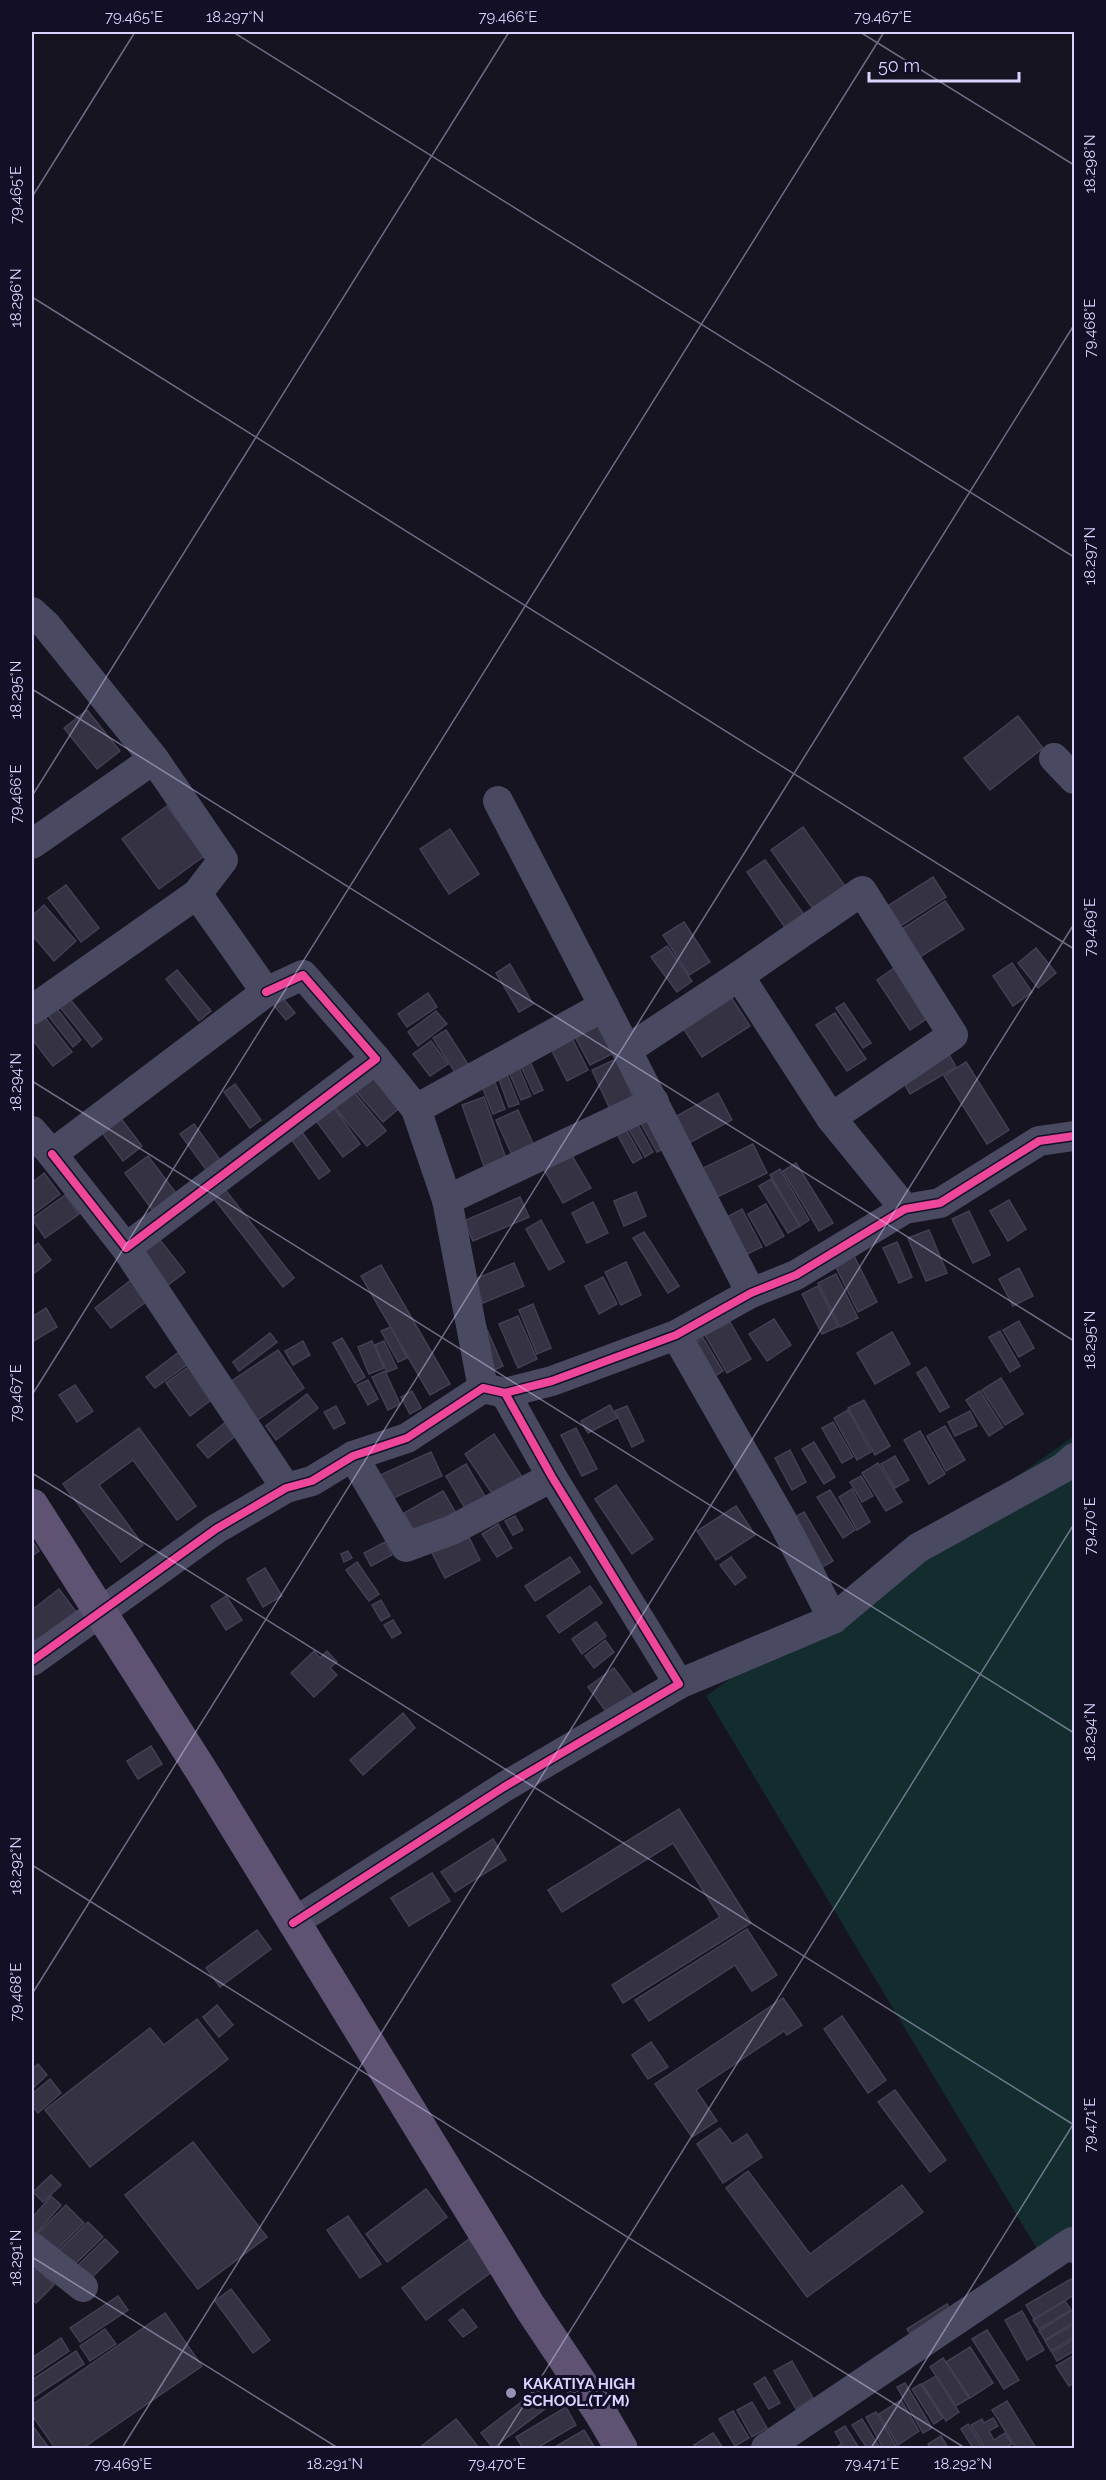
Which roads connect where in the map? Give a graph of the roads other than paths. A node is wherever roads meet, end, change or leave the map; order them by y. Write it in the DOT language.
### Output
graph roads {
  1 [pos="32,612"];
  2 [pos="154,759"];
  3 [pos="498,801"];
  4 [pos="32,844"];
  5 [pos="197,894"];
  6 [pos="739,976"];
  7 [pos="266,992"];
  8 [pos="604,1006"];
  9 [pos="32,1010"];
  10 [pos="627,1050"];
  11 [pos="376,1059"];
  12 [pos="654,1102"];
  13 [pos="416,1108"];
  14 [pos="831,1118"];
  15 [pos="32,1131"];
  16 [pos="1074,1136"];
  17 [pos="52,1154"];
  18 [pos="447,1200"];
  19 [pos="905,1209"];
  20 [pos="126,1248"];
  21 [pos="751,1293"];
  22 [pos="676,1335"];
  23 [pos="494,1390"];
  24 [pos="353,1456"];
  25 [pos="1074,1458"];
  26 [pos="552,1478"];
  27 [pos="286,1488"];
  28 [pos="32,1505"];
  29 [pos="99,1610"];
  30 [pos="833,1618"];
  31 [pos="32,1661"];
  32 [pos="679,1684"];
  33 [pos="293,1923"];
  34 [pos="1074,2244"];
  35 [pos="32,2247"];
  36 [pos="83,2287"];
  37 [pos="621,2448"];
  38 [pos="766,2448"];
  1 -- 2 [label="street"];
  2 -- 4 [label="street"];
  2 -- 5 [label="street"];
  3 -- 8 [label="street"];
  5 -- 7 [label="street"];
  5 -- 9 [label="street"];
  6 -- 10 [label="street"];
  6 -- 14 [label="street"];
  6 -- 14 [label="street"];
  7 -- 11 [label="street"];
  7 -- 17 [label="street"];
  8 -- 10 [label="street"];
  8 -- 13 [label="street"];
  10 -- 12 [label="street"];
  11 -- 13 [label="street"];
  11 -- 20 [label="street"];
  12 -- 18 [label="street"];
  12 -- 21 [label="street"];
  13 -- 18 [label="street"];
  14 -- 19 [label="street"];
  15 -- 17 [label="street"];
  16 -- 19 [label="street"];
  17 -- 20 [label="street"];
  18 -- 23 [label="street"];
  19 -- 21 [label="street"];
  20 -- 27 [label="street"];
  21 -- 22 [label="street"];
  22 -- 23 [label="street"];
  22 -- 30 [label="street"];
  23 -- 24 [label="street"];
  23 -- 26 [label="street"];
  24 -- 26 [label="street"];
  24 -- 27 [label="street"];
  25 -- 30 [label="street"];
  26 -- 32 [label="street"];
  27 -- 29 [label="street"];
  28 -- 29 [label="main road"];
  29 -- 31 [label="street"];
  29 -- 33 [label="main road"];
  30 -- 32 [label="street"];
  32 -- 33 [label="street"];
  33 -- 37 [label="main road"];
  34 -- 38 [label="street"];
  35 -- 36 [label="street"];
}
